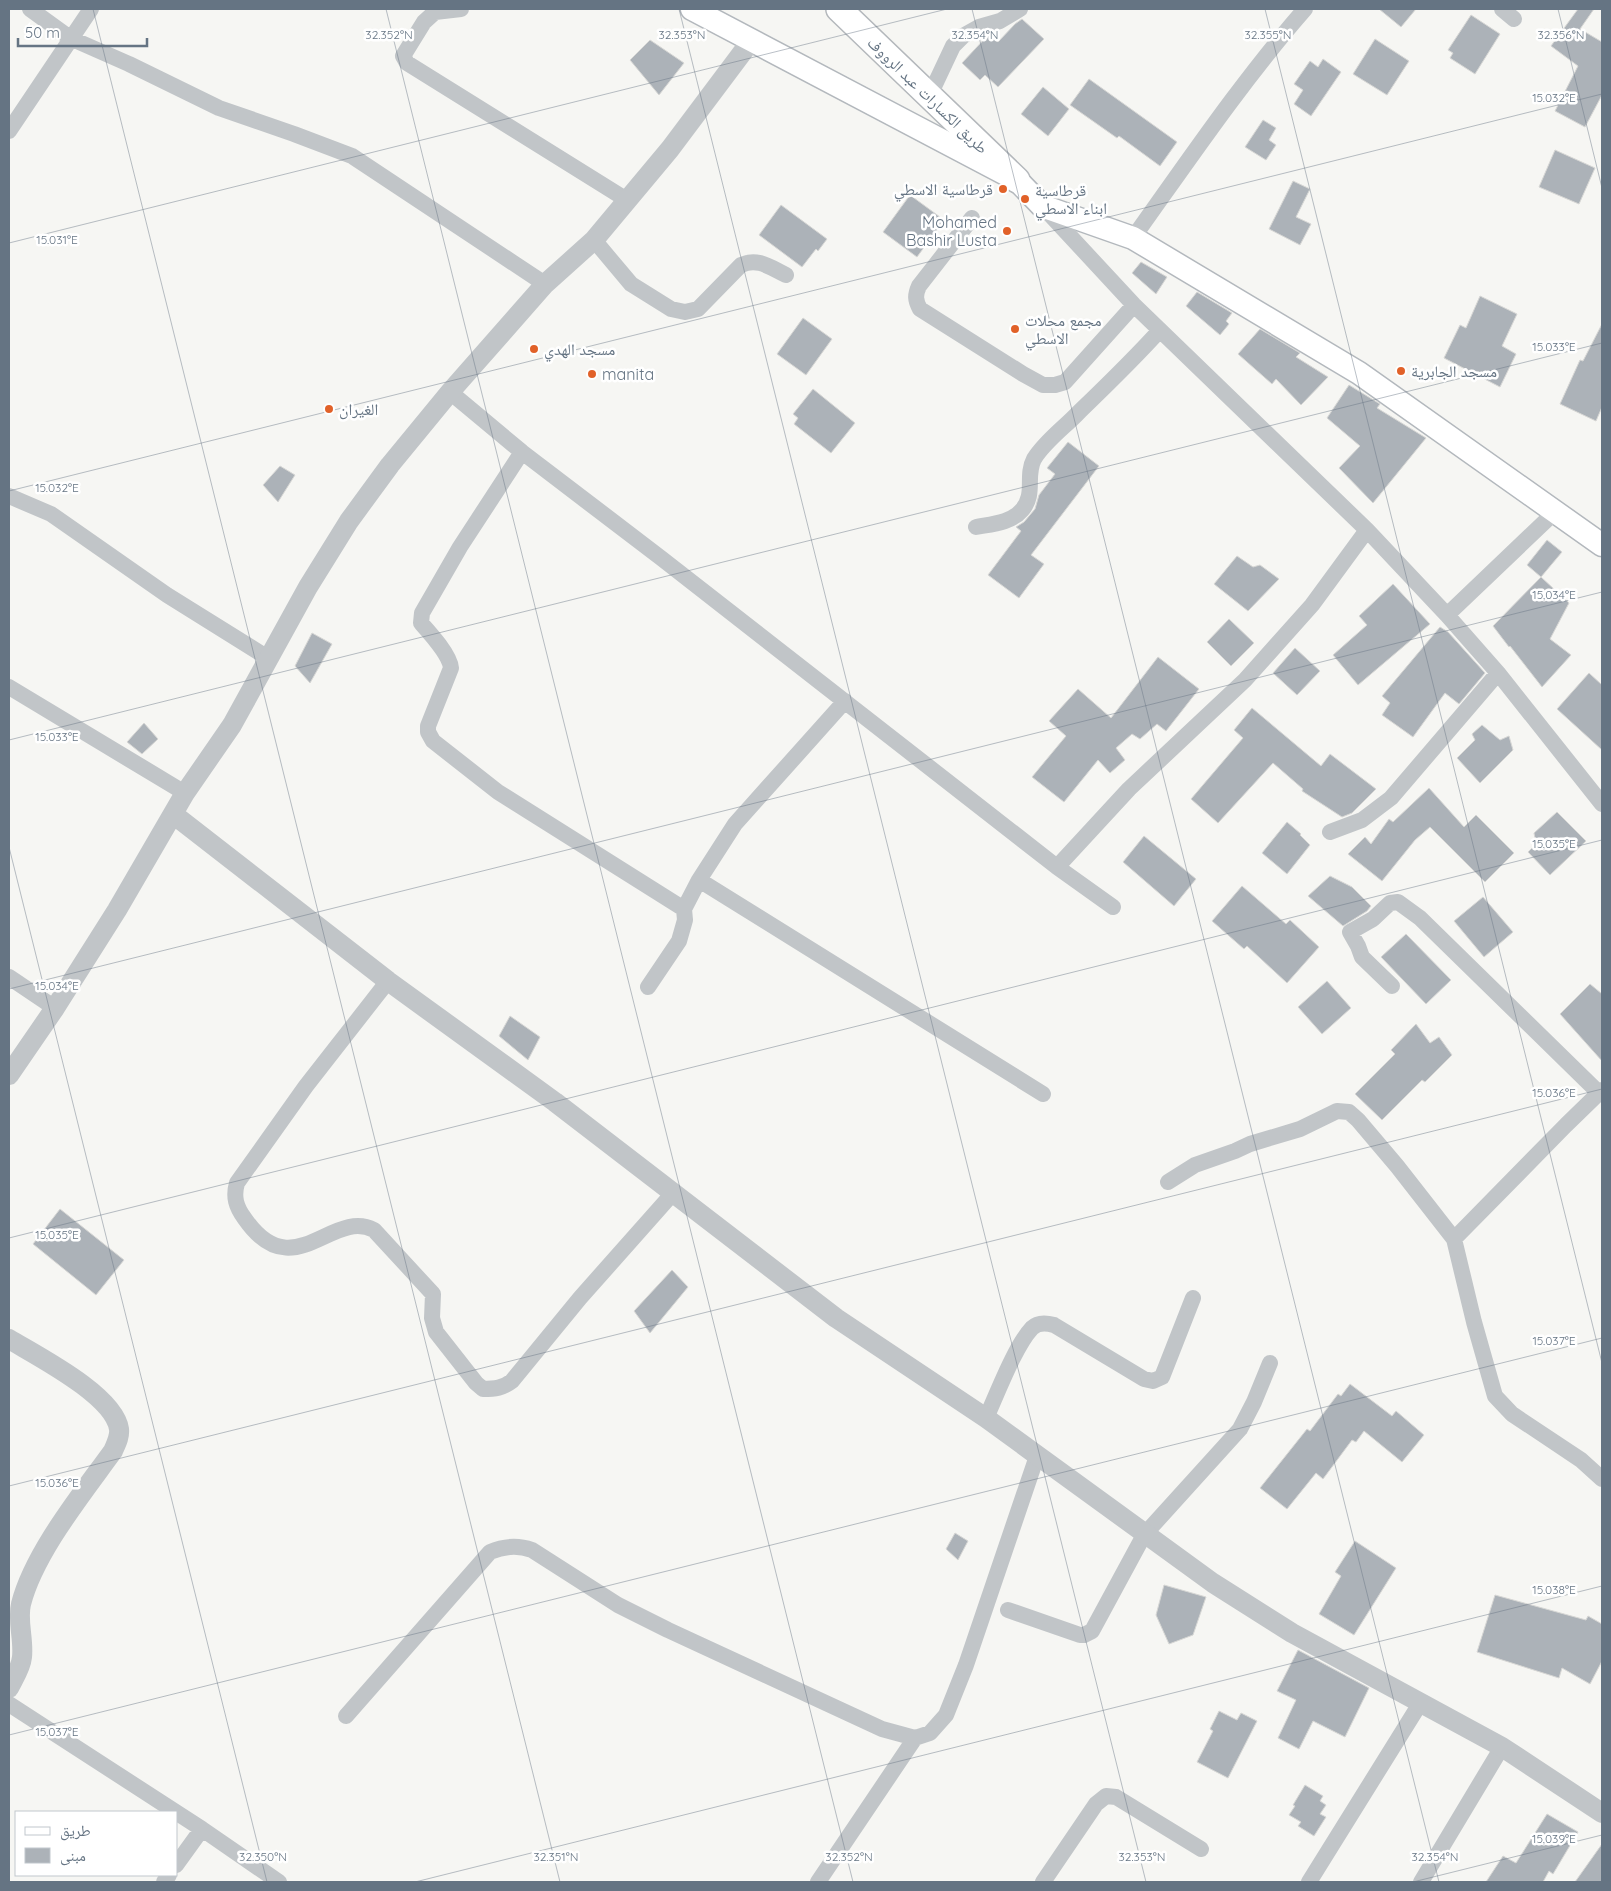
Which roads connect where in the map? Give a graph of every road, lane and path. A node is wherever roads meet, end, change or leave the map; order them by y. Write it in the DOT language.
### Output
graph roads {
  1 [pos="30,9"];
  2 [pos="91,9"];
  3 [pos="461,9"];
  4 [pos="692,9"];
  5 [pos="839,9"];
  6 [pos="1020,9"];
  7 [pos="1305,9"];
  8 [pos="70,38"];
  9 [pos="751,41"];
  10 [pos="929,97"];
  11 [pos="9,131"];
  12 [pos="1017,180"];
  13 [pos="627,200"];
  14 [pos="1042,206"];
  15 [pos="972,218"];
  16 [pos="1133,238"];
  17 [pos="594,240"];
  18 [pos="786,275"];
  19 [pos="546,284"];
  20 [pos="1134,305"];
  21 [pos="1160,330"];
  22 [pos="450,392"];
  23 [pos="522,452"];
  24 [pos="9,496"];
  25 [pos="1555,512"];
  26 [pos="976,526"];
  27 [pos="1367,530"];
  28 [pos="1602,545"];
  29 [pos="1447,615"];
  30 [pos="268,658"];
  31 [pos="1498,673"];
  32 [pos="9,687"];
  33 [pos="845,701"];
  34 [pos="185,793"];
  35 [pos="1602,804"];
  36 [pos="173,814"];
  37 [pos="1330,832"];
  38 [pos="1057,867"];
  39 [pos="699,880"];
  40 [pos="1113,907"];
  41 [pos="684,909"];
  42 [pos="9,978"];
  43 [pos="388,981"];
  44 [pos="1392,986"];
  45 [pos="648,987"];
  46 [pos="55,1008"];
  47 [pos="9,1075"];
  48 [pos="1601,1092"];
  49 [pos="1043,1094"];
  50 [pos="1168,1182"];
  51 [pos="674,1192"];
  52 [pos="1454,1239"];
  53 [pos="1193,1298"];
  54 [pos="9,1338"];
  55 [pos="1270,1363"];
  56 [pos="986,1418"];
  57 [pos="1037,1456"];
  58 [pos="1602,1479"];
  59 [pos="1144,1535"];
  60 [pos="1008,1610"];
  61 [pos="9,1688"];
  62 [pos="1421,1702"];
  63 [pos="9,1704"];
  64 [pos="346,1716"];
  65 [pos="915,1738"];
  66 [pos="1502,1747"];
  67 [pos="174,1811"];
  68 [pos="178,1813"];
  69 [pos="1602,1813"];
  70 [pos="202,1829"];
  71 [pos="1202,1849"];
  72 [pos="178,1862"];
  73 [pos="279,1882"];
  74 [pos="818,1882"];
  75 [pos="1043,1882"];
  76 [pos="1309,1882"];
  77 [pos="1421,1882"];
  1 -- 8 [label="street"];
  2 -- 8 [label="street"];
  3 -- 13 [label="street"];
  4 -- 9 [label="main road"];
  5 -- 10 [label="main road, طريق الكسارات عبد الرووف"];
  6 -- 10 [label="street"];
  7 -- 16 [label="street"];
  8 -- 11 [label="street"];
  8 -- 19 [label="street"];
  9 -- 12 [label="main road"];
  9 -- 13 [label="street"];
  10 -- 12 [label="main road, طريق الكسارات عبد الرووف"];
  12 -- 14 [label="main road"];
  13 -- 17 [label="street"];
  14 -- 16 [label="main road"];
  14 -- 20 [label="street"];
  15 -- 20 [label="street"];
  16 -- 25 [label="main road"];
  17 -- 18 [label="street"];
  17 -- 19 [label="street"];
  19 -- 22 [label="street"];
  20 -- 21 [label="street"];
  21 -- 26 [label="street"];
  21 -- 27 [label="street"];
  22 -- 23 [label="street"];
  22 -- 30 [label="street"];
  23 -- 33 [label="street"];
  23 -- 41 [label="street"];
  24 -- 30 [label="street"];
  25 -- 28 [label="main road"];
  25 -- 29 [label="street"];
  27 -- 29 [label="street"];
  27 -- 38 [label="street"];
  29 -- 31 [label="street"];
  30 -- 34 [label="street"];
  31 -- 35 [label="street"];
  31 -- 37 [label="street"];
  32 -- 34 [label="street"];
  33 -- 38 [label="street"];
  33 -- 39 [label="street"];
  34 -- 36 [label="street"];
  36 -- 43 [label="street"];
  36 -- 46 [label="street"];
  38 -- 40 [label="street"];
  39 -- 41 [label="street"];
  39 -- 49 [label="street"];
  41 -- 45 [label="street"];
  42 -- 46 [label="street"];
  43 -- 51 [label="street"];
  43 -- 51 [label="street"];
  44 -- 48 [label="street"];
  46 -- 47 [label="street"];
  48 -- 52 [label="street"];
  50 -- 52 [label="street"];
  51 -- 56 [label="street"];
  52 -- 58 [label="street"];
  53 -- 56 [label="street"];
  54 -- 61 [label="street"];
  55 -- 59 [label="street"];
  56 -- 57 [label="street"];
  57 -- 59 [label="street"];
  57 -- 65 [label="street"];
  59 -- 60 [label="street"];
  59 -- 62 [label="street"];
  62 -- 66 [label="street"];
  62 -- 76 [label="street"];
  63 -- 67 [label="street"];
  64 -- 65 [label="street"];
  65 -- 74 [label="street"];
  66 -- 69 [label="street"];
  66 -- 77 [label="street"];
  68 -- 70 [label="street"];
  70 -- 72 [label="street"];
  70 -- 73 [label="street"];
  71 -- 75 [label="street"];
}
